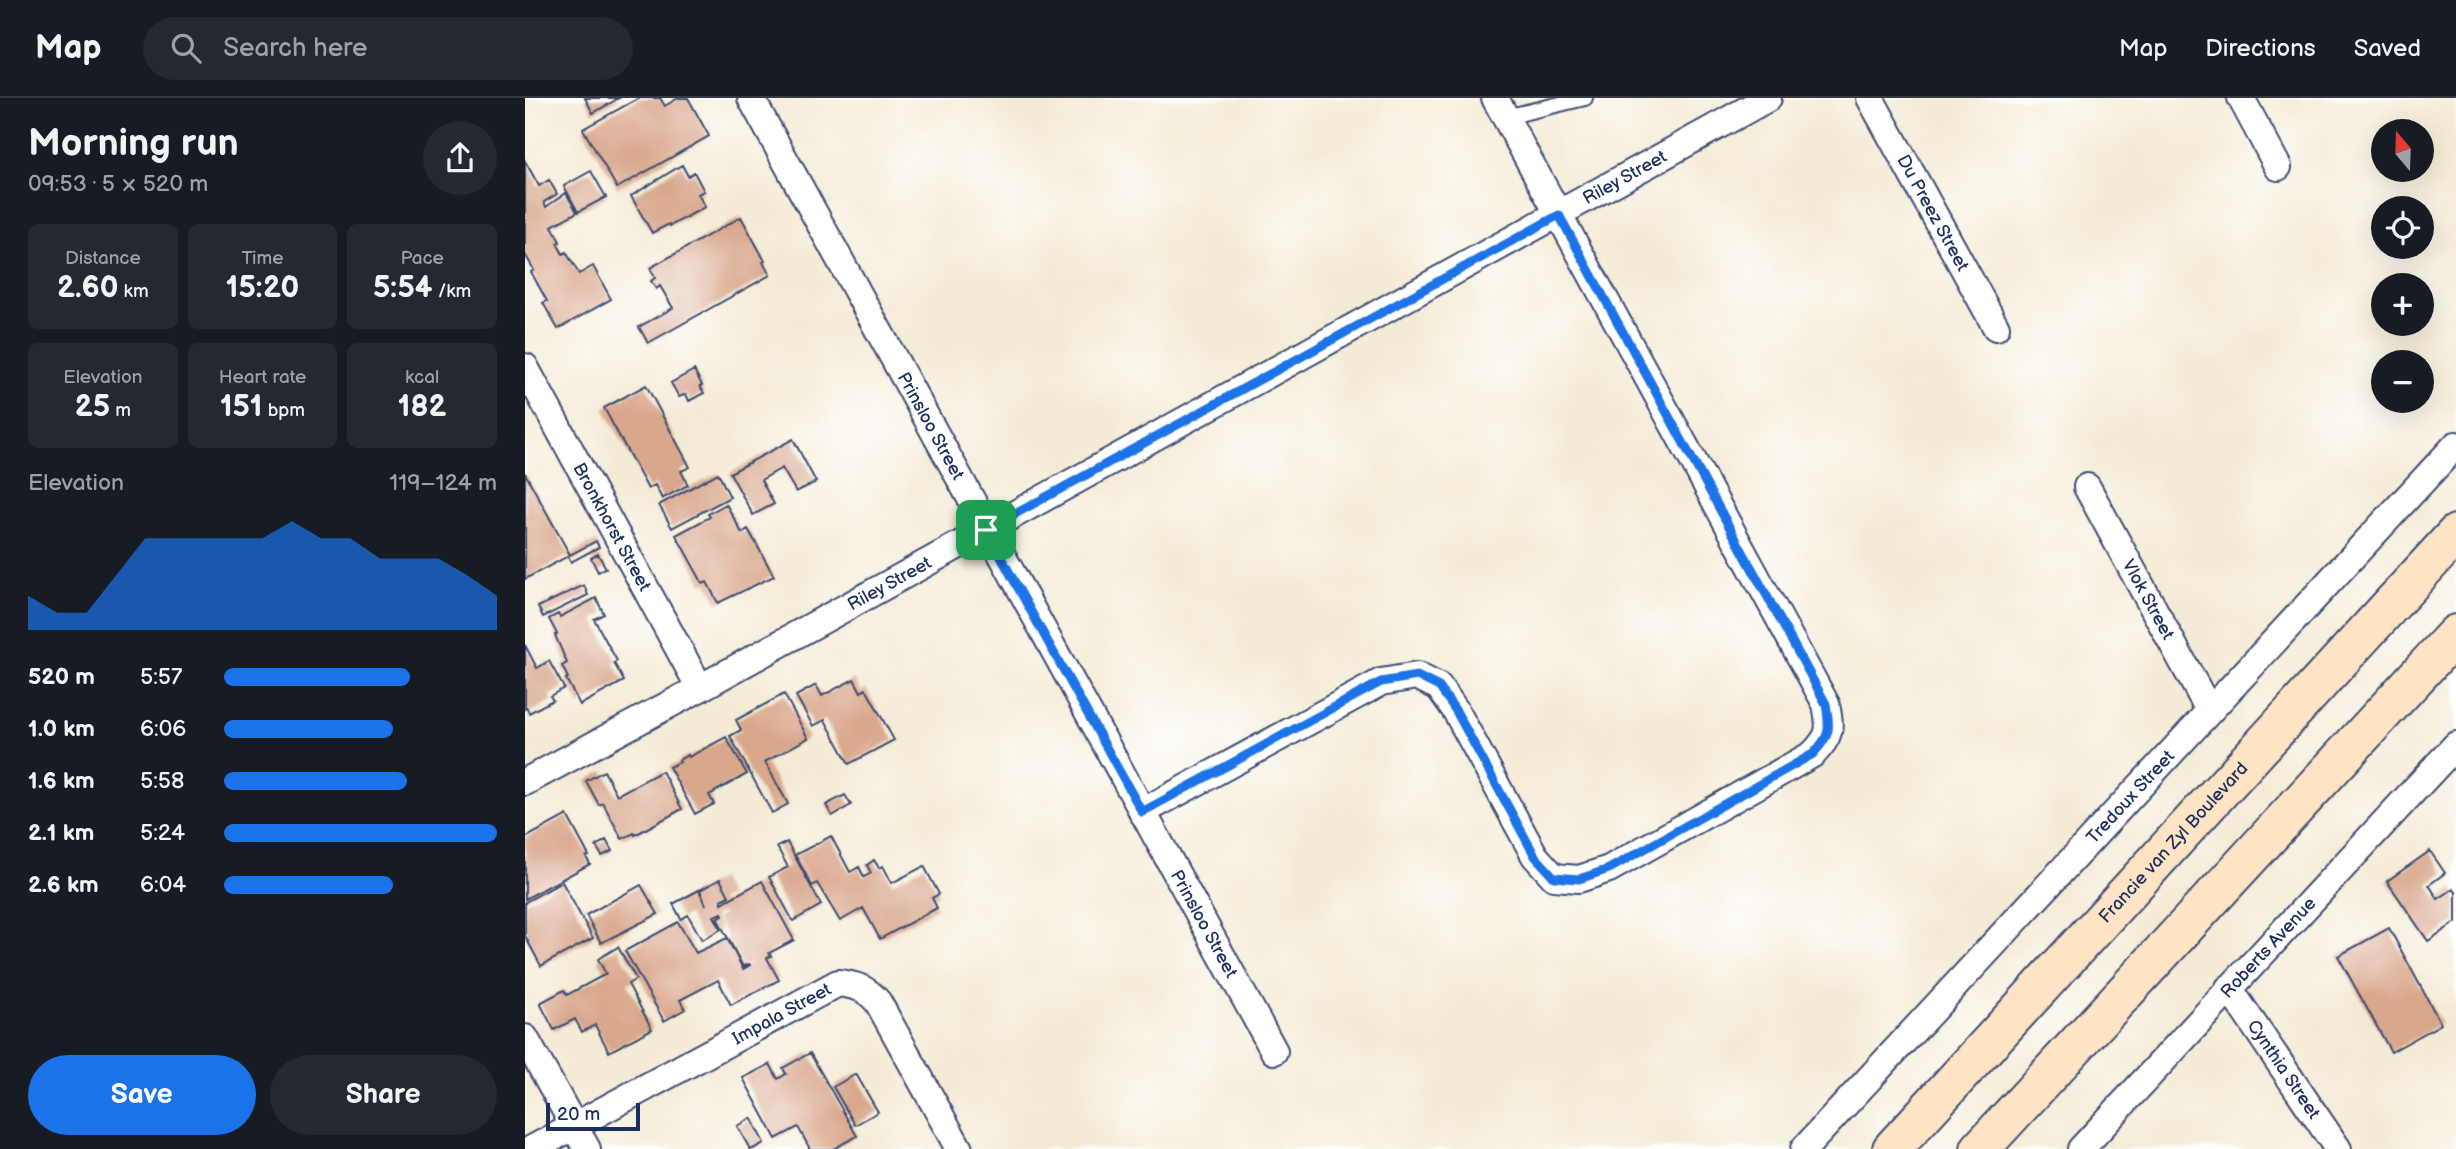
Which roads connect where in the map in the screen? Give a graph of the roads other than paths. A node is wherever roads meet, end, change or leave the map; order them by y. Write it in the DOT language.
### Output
graph roads {
  1 [pos="751,98"];
  2 [pos="1585,98"];
  3 [pos="1768,98"];
  4 [pos="1870,98"];
  5 [pos="2241,98"];
  6 [pos="1500,108"];
  7 [pos="2278,167"];
  8 [pos="1559,215"];
  9 [pos="1996,327"];
  10 [pos="525,366"];
  11 [pos="2456,446"];
  12 [pos="2087,488"];
  13 [pos="986,530"];
  14 [pos="2456,534"];
  15 [pos="2456,634"];
  16 [pos="701,688"];
  17 [pos="2209,710"];
  18 [pos="2456,745"];
  19 [pos="525,782"];
  20 [pos="1142,812"];
  21 [pos="2229,989"];
  22 [pos="525,1038"];
  23 [pos="1274,1051"];
  24 [pos="574,1126"];
  25 [pos="532,1149"];
  26 [pos="587,1149"];
  27 [pos="959,1149"];
  28 [pos="1804,1149"];
  29 [pos="1892,1149"];
  30 [pos="1979,1149"];
  31 [pos="2081,1149"];
  32 [pos="2338,1149"];
  1 -- 13 [label="street, Prinsloo Street"];
  2 -- 6 [label="lane"];
  3 -- 8 [label="street, Riley Street"];
  4 -- 9 [label="street, Du Preez Street"];
  5 -- 7 [label="street"];
  6 -- 8 [label="street"];
  8 -- 13 [label="street, Riley Street"];
  8 -- 20 [label="street"];
  10 -- 16 [label="street, Bronkhorst Street"];
  11 -- 17 [label="street, Tredoux Street"];
  12 -- 17 [label="street, Vlok Street"];
  13 -- 16 [label="street, Riley Street"];
  13 -- 20 [label="street, Prinsloo Street"];
  14 -- 29 [label="main road, Francie van Zyl Boulevard"];
  15 -- 30 [label="main road"];
  16 -- 19 [label="street, Riley Street"];
  17 -- 28 [label="street, Tredoux Street"];
  18 -- 21 [label="street, Roberts Avenue"];
  20 -- 23 [label="street, Prinsloo Street"];
  21 -- 31 [label="street, Roberts Avenue"];
  21 -- 32 [label="street, Cynthia Street"];
  22 -- 24 [label="street"];
  24 -- 25 [label="street, Impala Street"];
  24 -- 26 [label="street"];
  24 -- 27 [label="street, Impala Street"];
}
